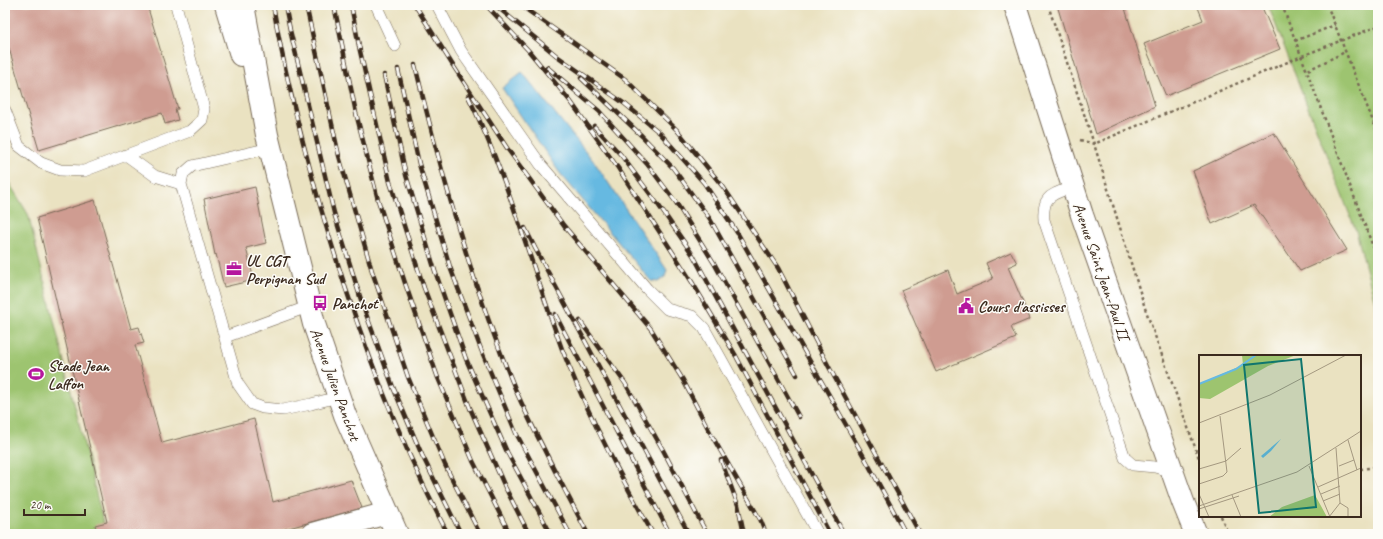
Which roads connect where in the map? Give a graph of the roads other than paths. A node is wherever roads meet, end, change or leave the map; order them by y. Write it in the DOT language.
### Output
graph roads {
  1 [pos="176,5"];
  2 [pos="226,5"];
  3 [pos="243,5"];
  4 [pos="376,5"];
  5 [pos="437,5"];
  6 [pos="1015,5"];
  7 [pos="395,46"];
  8 [pos="5,110"];
  9 [pos="269,142"];
  10 [pos="126,155"];
  11 [pos="181,184"];
  12 [pos="1072,187"];
  13 [pos="310,306"];
  14 [pos="225,337"];
  15 [pos="338,397"];
  16 [pos="1172,472"];
  17 [pos="387,513"];
  18 [pos="312,534"];
  19 [pos="397,534"];
  20 [pos="818,534"];
  21 [pos="1196,534"];
  1 -- 10 [label="lane"];
  2 -- 9 [label="main road, Avenue Julien Panchot"];
  3 -- 9 [label="main road, Avenue Julien Panchot"];
  4 -- 7 [label="lane"];
  5 -- 20 [label="lane"];
  6 -- 12 [label="main road, Avenue Saint Jean-Paul II"];
  8 -- 10 [label="lane"];
  9 -- 11 [label="lane"];
  9 -- 13 [label="main road, Avenue Julien Panchot"];
  10 -- 11 [label="lane"];
  11 -- 14 [label="lane"];
  12 -- 16 [label="main road, Avenue Saint Jean-Paul II"];
  12 -- 16 [label="lane"];
  13 -- 14 [label="lane"];
  13 -- 15 [label="main road, Avenue Julien Panchot"];
  14 -- 15 [label="lane"];
  15 -- 17 [label="main road, Avenue Julien Panchot"];
  16 -- 21 [label="main road, Avenue Saint Jean-Paul II"];
  17 -- 18 [label="main road"];
  17 -- 19 [label="main road, Avenue Julien Panchot"];
}
